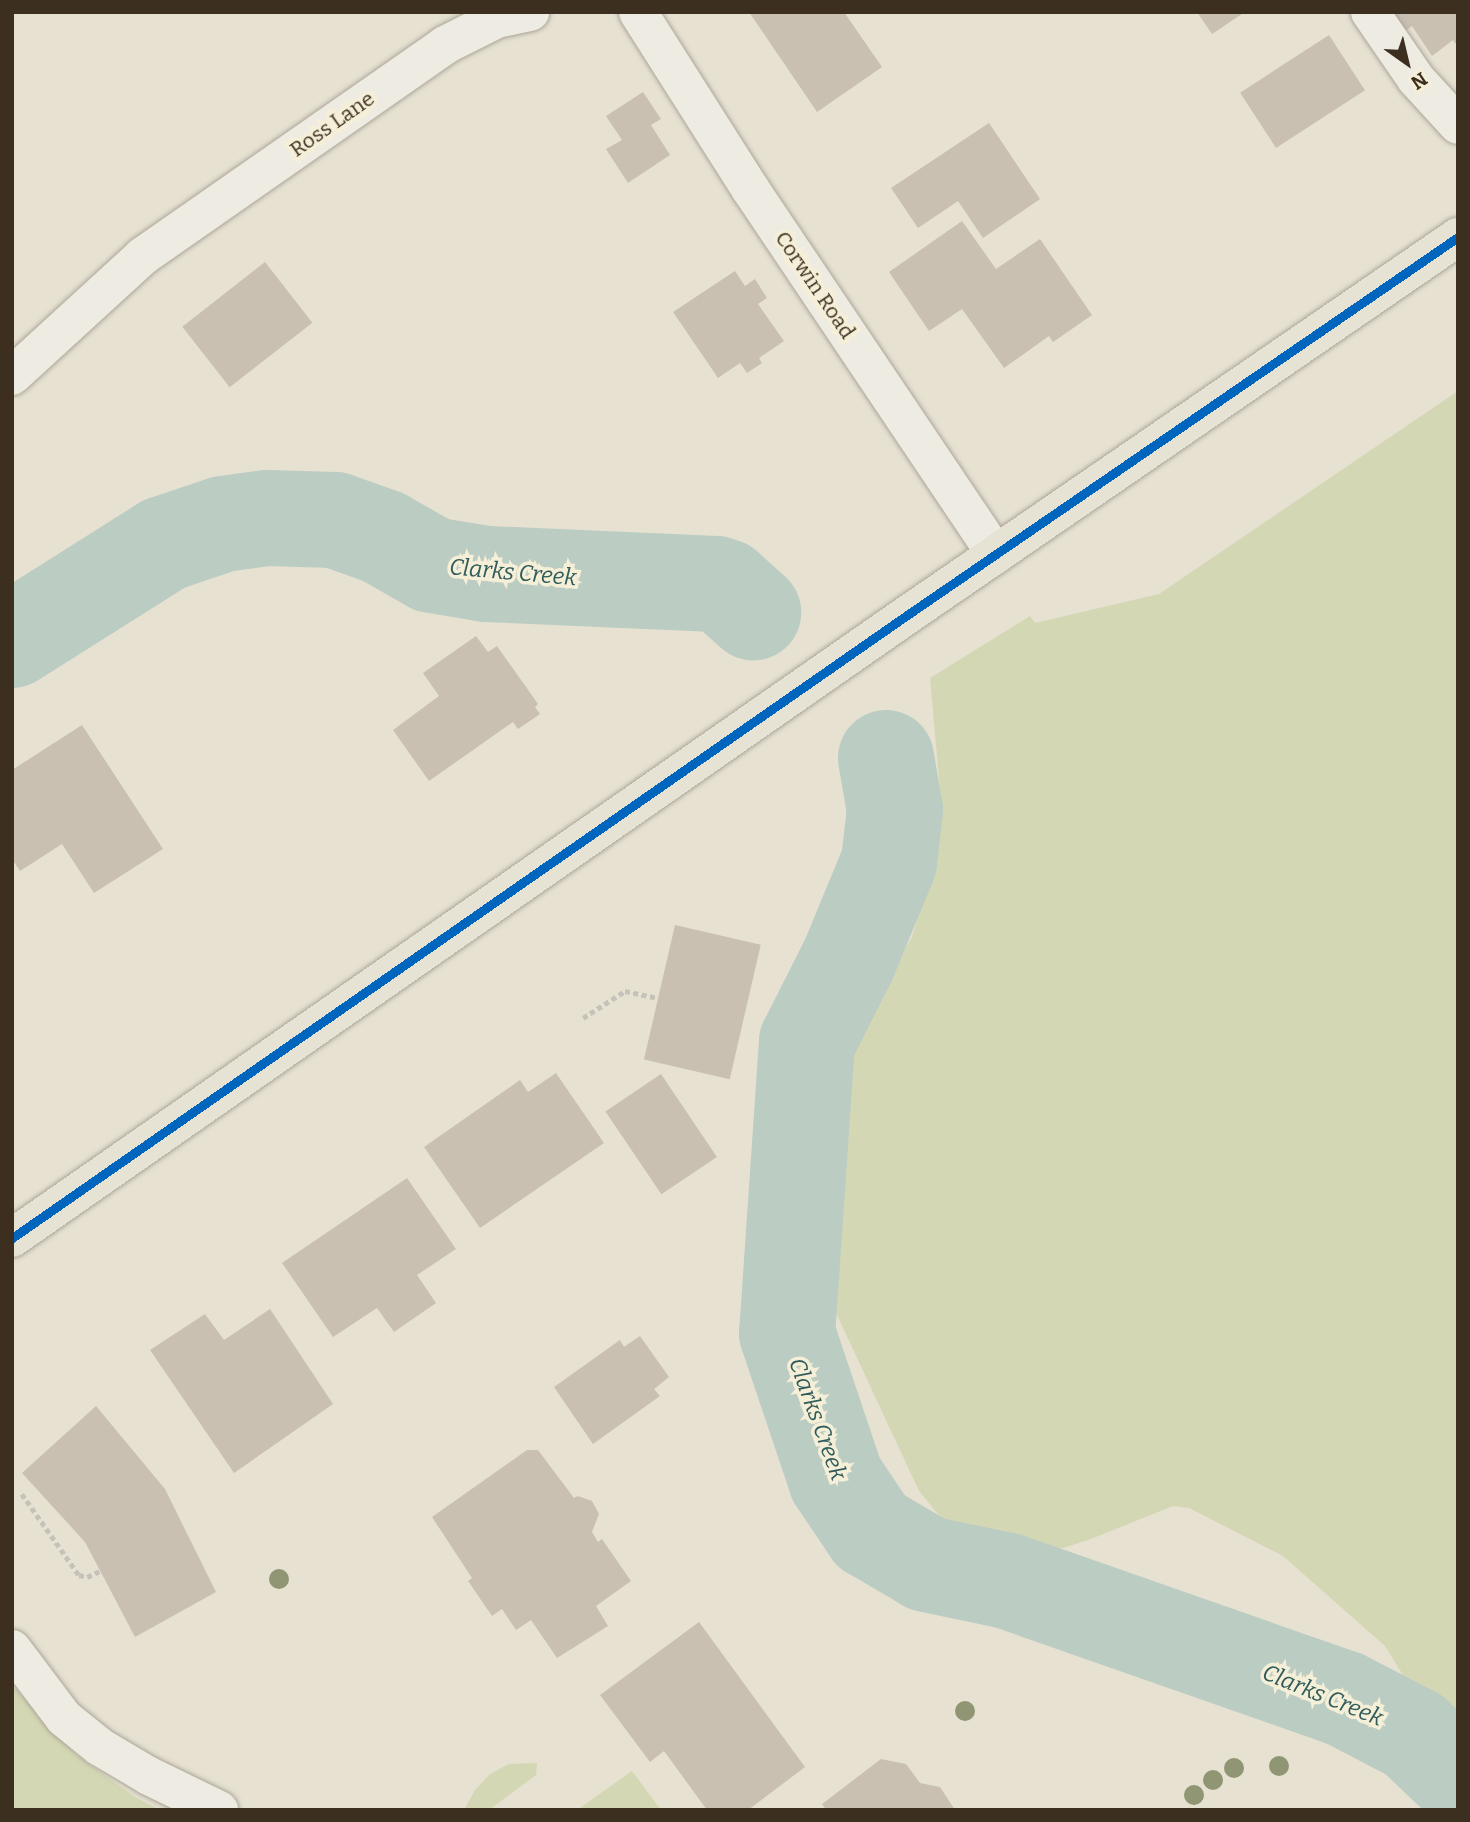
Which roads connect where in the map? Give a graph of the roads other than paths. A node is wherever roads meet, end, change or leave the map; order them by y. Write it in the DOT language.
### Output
graph roads {
  1 [pos="530,12"];
  2 [pos="638,12"];
  3 [pos="1370,12"];
  4 [pos="1458,125"];
  5 [pos="1458,237"];
  6 [pos="12,376"];
  7 [pos="996,554"];
  8 [pos="12,1238"];
  9 [pos="12,1649"];
  10 [pos="219,1810"];
  1 -- 6 [label="street, Ross Lane"];
  2 -- 7 [label="street, Corwin Road"];
  3 -- 4 [label="street"];
  5 -- 7 [label="main road"];
  7 -- 8 [label="main road"];
  9 -- 10 [label="street"];
}
